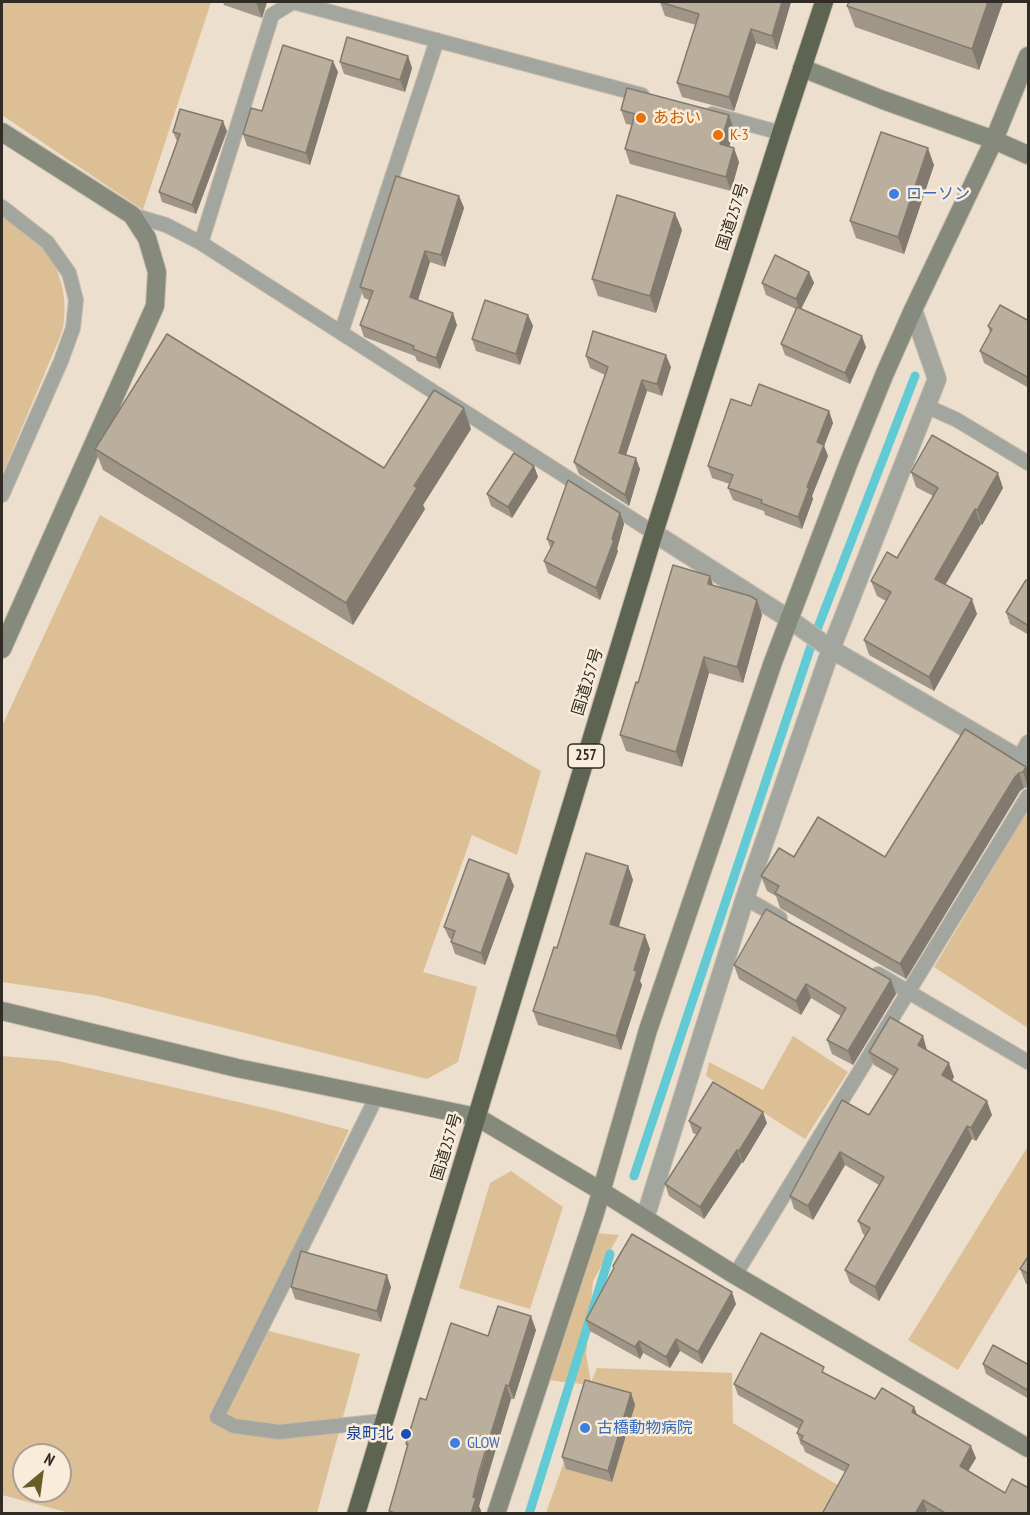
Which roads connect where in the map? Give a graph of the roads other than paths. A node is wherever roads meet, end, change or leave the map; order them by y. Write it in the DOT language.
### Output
graph roads {
  1 [pos="824,2"];
  2 [pos="437,40"];
  3 [pos="1029,56"];
  4 [pos="802,68"];
  5 [pos="655,99"];
  6 [pos="700,111"];
  7 [pos="2,132"];
  8 [pos="781,133"];
  9 [pos="994,140"];
  10 [pos="1029,155"];
  11 [pos="2,207"];
  12 [pos="132,215"];
  13 [pos="201,243"];
  14 [pos="913,310"];
  15 [pos="341,333"];
  16 [pos="926,406"];
  17 [pos="1029,463"];
  18 [pos="2,495"];
  19 [pos="654,533"];
  20 [pos="789,619"];
  21 [pos="2,649"];
  22 [pos="831,649"];
  23 [pos="1029,742"];
  24 [pos="1024,761"];
  25 [pos="1029,796"];
  26 [pos="745,898"];
  27 [pos="796,927"];
  28 [pos="868,968"];
  29 [pos="909,992"];
  30 [pos="2,1011"];
  31 [pos="1029,1062"];
  32 [pos="377,1096"];
  33 [pos="477,1117"];
  34 [pos="601,1191"];
  35 [pos="645,1218"];
  36 [pos="735,1275"];
  37 [pos="383,1421"];
  38 [pos="1029,1448"];
  39 [pos="356,1514"];
  40 [pos="496,1514"];
  1 -- 4 [label="highway, 国道257号 / 257"];
  2 -- 5 [label="lane"];
  2 -- 13 [label="lane"];
  2 -- 15 [label="lane"];
  3 -- 9 [label="street"];
  4 -- 8 [label="highway, 国道257号 / 257"];
  4 -- 9 [label="street"];
  6 -- 8 [label="lane"];
  7 -- 12 [label="street"];
  8 -- 19 [label="highway, 国道257号 / 257"];
  9 -- 10 [label="street"];
  9 -- 14 [label="street"];
  11 -- 18 [label="lane"];
  12 -- 13 [label="lane"];
  12 -- 21 [label="street"];
  13 -- 15 [label="lane"];
  14 -- 16 [label="street"];
  14 -- 20 [label="street"];
  15 -- 19 [label="lane"];
  16 -- 17 [label="lane"];
  16 -- 22 [label="street"];
  19 -- 20 [label="street"];
  19 -- 33 [label="highway, 国道257号 / 257"];
  20 -- 22 [label="street"];
  20 -- 34 [label="street"];
  22 -- 24 [label="street"];
  22 -- 26 [label="street"];
  23 -- 24 [label="lane"];
  25 -- 29 [label="lane"];
  26 -- 27 [label="lane"];
  26 -- 35 [label="street"];
  28 -- 29 [label="lane"];
  29 -- 31 [label="lane"];
  29 -- 36 [label="lane"];
  30 -- 32 [label="street"];
  32 -- 33 [label="street"];
  32 -- 37 [label="lane"];
  33 -- 34 [label="street"];
  33 -- 37 [label="highway, 国道257号 / 257"];
  34 -- 35 [label="street"];
  34 -- 40 [label="street"];
  35 -- 36 [label="street"];
  36 -- 38 [label="street"];
  37 -- 39 [label="highway, 国道257号 / 257"];
}
